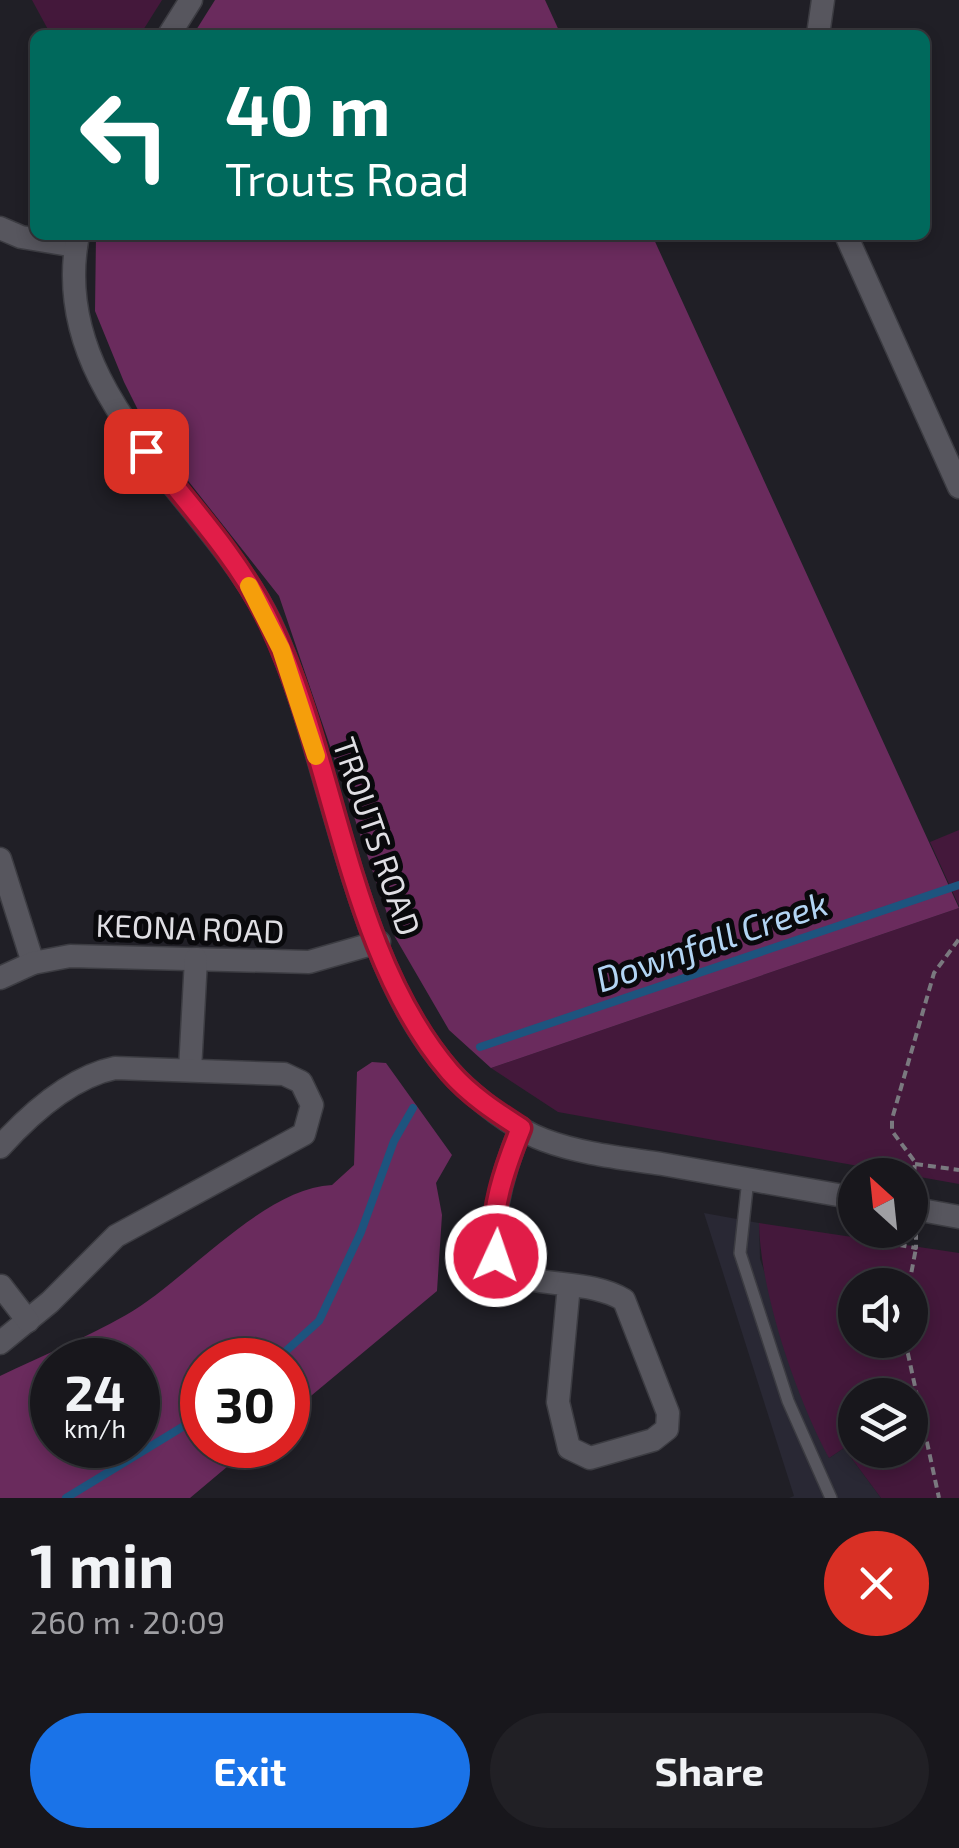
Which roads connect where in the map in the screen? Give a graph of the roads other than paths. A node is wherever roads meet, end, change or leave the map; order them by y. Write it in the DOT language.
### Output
graph roads {
  1 [pos="191,0"];
  2 [pos="823,0"];
  3 [pos="173,30"];
  4 [pos="819,30"];
  5 [pos="0,228"];
  6 [pos="30,237"];
  7 [pos="77,240"];
  8 [pos="848,240"];
  9 [pos="959,486"];
  10 [pos="0,859"];
  11 [pos="378,942"];
  12 [pos="196,959"];
  13 [pos="32,962"];
  14 [pos="0,978"];
  15 [pos="190,1070"];
  16 [pos="521,1128"];
  17 [pos="0,1147"];
  18 [pos="748,1179"];
  19 [pos="838,1195"];
  20 [pos="928,1212"];
  21 [pos="959,1217"];
  22 [pos="570,1285"];
  23 [pos="1,1286"];
  24 [pos="28,1320"];
  25 [pos="0,1344"];
  26 [pos="831,1498"];
  1 -- 3 [label="street"];
  2 -- 4 [label="street"];
  5 -- 6 [label="street"];
  7 -- 11 [label="street, TROUTS ROAD"];
  8 -- 9 [label="street"];
  10 -- 13 [label="street"];
  11 -- 12 [label="street, KEONA ROAD"];
  11 -- 16 [label="street, TROUTS ROAD"];
  12 -- 13 [label="street, KEONA ROAD"];
  12 -- 15 [label="street"];
  13 -- 14 [label="street, KEONA ROAD"];
  15 -- 17 [label="street"];
  15 -- 24 [label="street"];
  16 -- 18 [label="street, TROUTS ROAD"];
  16 -- 22 [label="street"];
  18 -- 19 [label="street, TROUTS ROAD"];
  18 -- 26 [label="lane"];
  20 -- 21 [label="street"];
  22 -- 22 [label="street"];
  23 -- 24 [label="street"];
  24 -- 25 [label="street"];
}
